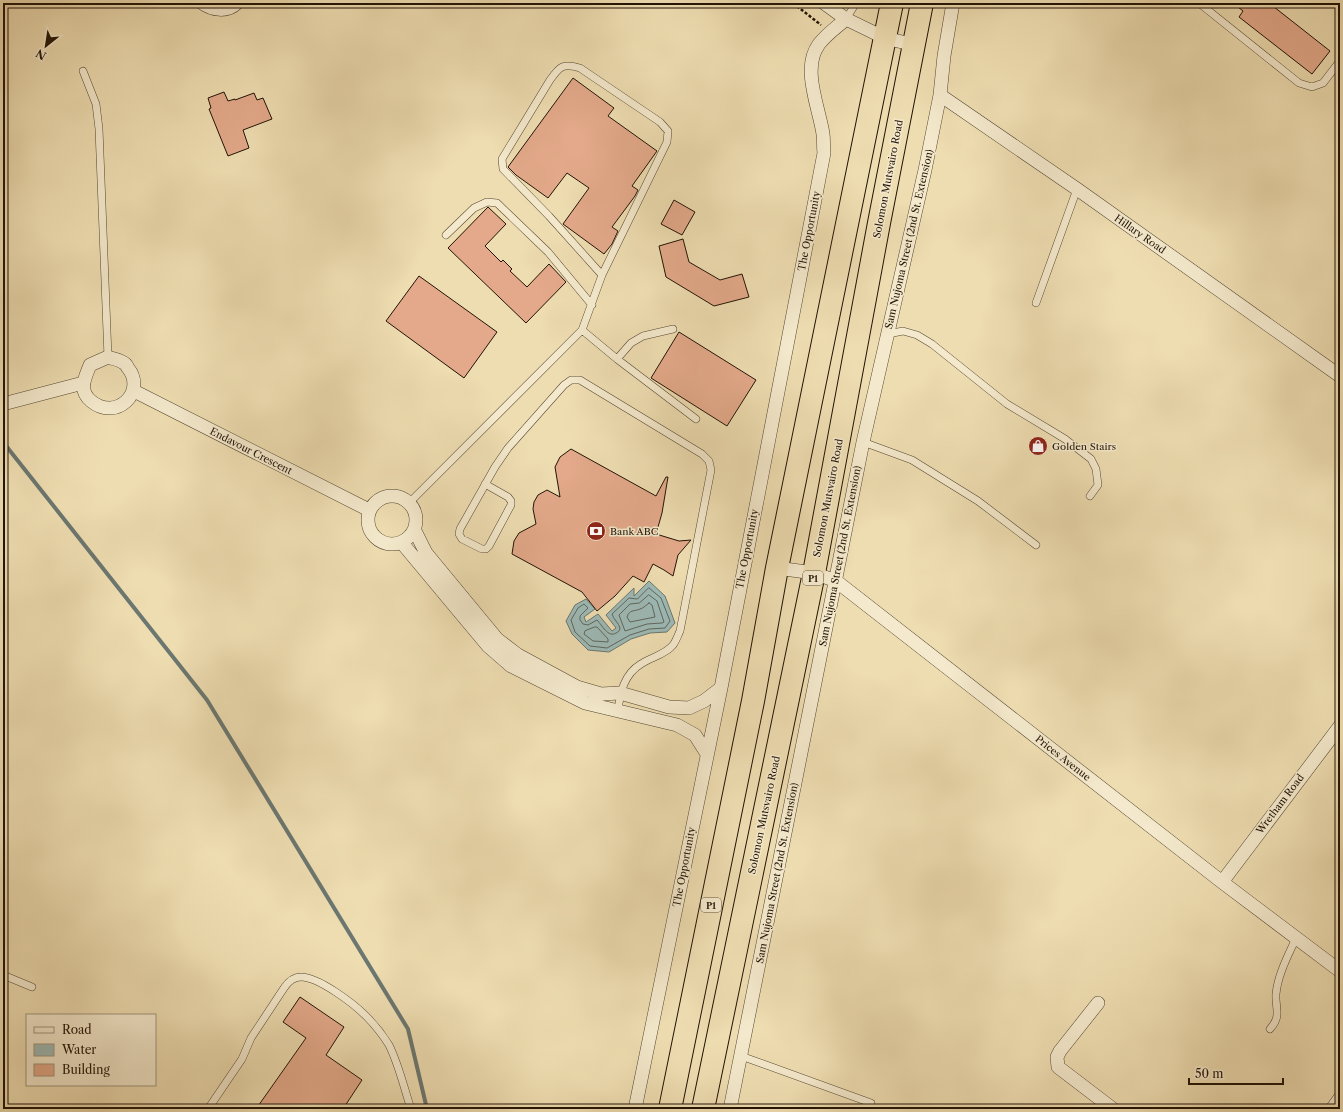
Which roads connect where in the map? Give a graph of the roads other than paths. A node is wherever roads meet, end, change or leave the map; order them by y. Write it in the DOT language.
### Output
graph roads {
  1 [pos="202,3"];
  2 [pos="237,3"];
  3 [pos="824,3"];
  4 [pos="856,3"];
  5 [pos="892,3"];
  6 [pos="922,3"];
  7 [pos="953,3"];
  8 [pos="1199,3"];
  9 [pos="846,19"];
  10 [pos="885,38"];
  11 [pos="915,44"];
  12 [pos="1340,60"];
  13 [pos="82,71"];
  14 [pos="940,94"];
  15 [pos="1077,189"];
  16 [pos="446,235"];
  17 [pos="602,275"];
  18 [pos="1036,303"];
  19 [pos="592,305"];
  20 [pos="582,330"];
  21 [pos="673,330"];
  22 [pos="888,334"];
  23 [pos="108,357"];
  24 [pos="617,359"];
  25 [pos="1340,376"];
  26 [pos="83,383"];
  27 [pos="134,391"];
  28 [pos="3,404"];
  29 [pos="696,419"];
  30 [pos="863,442"];
  31 [pos="485,484"];
  32 [pos="1090,496"];
  33 [pos="410,502"];
  34 [pos="369,510"];
  35 [pos="415,531"];
  36 [pos="402,543"];
  37 [pos="1036,545"];
  38 [pos="777,568"];
  39 [pos="814,573"];
  40 [pos="836,581"];
  41 [pos="720,688"];
  42 [pos="620,693"];
  43 [pos="618,710"];
  44 [pos="1340,726"];
  45 [pos="707,754"];
  46 [pos="1222,882"];
  47 [pos="1296,938"];
  48 [pos="1340,971"];
  49 [pos="3,974"];
  50 [pos="32,987"];
  51 [pos="1098,1003"];
  52 [pos="1270,1029"];
  53 [pos="741,1056"];
  54 [pos="1340,1098"];
  55 [pos="871,1102"];
  56 [pos="208,1109"];
  57 [pos="411,1109"];
  58 [pos="635,1109"];
  59 [pos="670,1109"];
  60 [pos="703,1109"];
  61 [pos="730,1109"];
  62 [pos="1113,1109"];
  63 [pos="1332,1109"];
  1 -- 2 [label="street"];
  3 -- 9 [label="street"];
  4 -- 9 [label="lane, The Opportunity"];
  5 -- 10 [label="highway, P1"];
  6 -- 11 [label="highway, Solomon Mutsvairo Road / P1"];
  7 -- 14 [label="street, Sam Nujoma Street (2nd St. Extension)"];
  8 -- 12 [label="lane"];
  9 -- 10 [label="street"];
  9 -- 41 [label="street, The Opportunity"];
  10 -- 11 [label="street"];
  10 -- 38 [label="highway, P1"];
  11 -- 39 [label="highway, Solomon Mutsvairo Road / P1"];
  13 -- 23 [label="lane"];
  14 -- 15 [label="street, Hillary Road"];
  14 -- 22 [label="street, Sam Nujoma Street (2nd St. Extension)"];
  15 -- 18 [label="lane"];
  15 -- 25 [label="street, Hillary Road"];
  16 -- 19 [label="lane"];
  17 -- 17 [label="lane"];
  17 -- 19 [label="lane"];
  19 -- 20 [label="lane"];
  20 -- 24 [label="lane"];
  20 -- 33 [label="lane"];
  21 -- 24 [label="lane"];
  22 -- 30 [label="street, Sam Nujoma Street (2nd St. Extension)"];
  22 -- 32 [label="lane"];
  23 -- 26 [label="street"];
  23 -- 27 [label="street"];
  24 -- 29 [label="lane"];
  26 -- 27 [label="street"];
  26 -- 28 [label="street"];
  27 -- 34 [label="street, Endavour Crescent"];
  30 -- 37 [label="lane"];
  30 -- 40 [label="street, Sam Nujoma Street (2nd St. Extension)"];
  31 -- 31 [label="lane"];
  31 -- 42 [label="lane"];
  33 -- 34 [label="street"];
  33 -- 35 [label="street"];
  34 -- 36 [label="street"];
  35 -- 36 [label="street"];
  35 -- 42 [label="street"];
  36 -- 43 [label="street"];
  38 -- 39 [label="street, Prices Avenue"];
  38 -- 59 [label="highway, P1"];
  39 -- 40 [label="street, Prices Avenue"];
  39 -- 60 [label="highway, Solomon Mutsvairo Road / P1"];
  40 -- 46 [label="street, Prices Avenue"];
  40 -- 53 [label="street, Sam Nujoma Street (2nd St. Extension)"];
  41 -- 42 [label="street"];
  41 -- 45 [label="street, The Opportunity"];
  42 -- 43 [label="lane"];
  43 -- 45 [label="street"];
  44 -- 46 [label="street, Wretham Road"];
  45 -- 58 [label="street, The Opportunity"];
  46 -- 47 [label="street, Prices Avenue"];
  47 -- 48 [label="street, Prices Avenue"];
  47 -- 52 [label="lane"];
  49 -- 50 [label="lane"];
  51 -- 62 [label="street"];
  53 -- 55 [label="lane"];
  53 -- 61 [label="street, Sam Nujoma Street (2nd St. Extension)"];
  54 -- 63 [label="street"];
  56 -- 57 [label="lane"];
}
